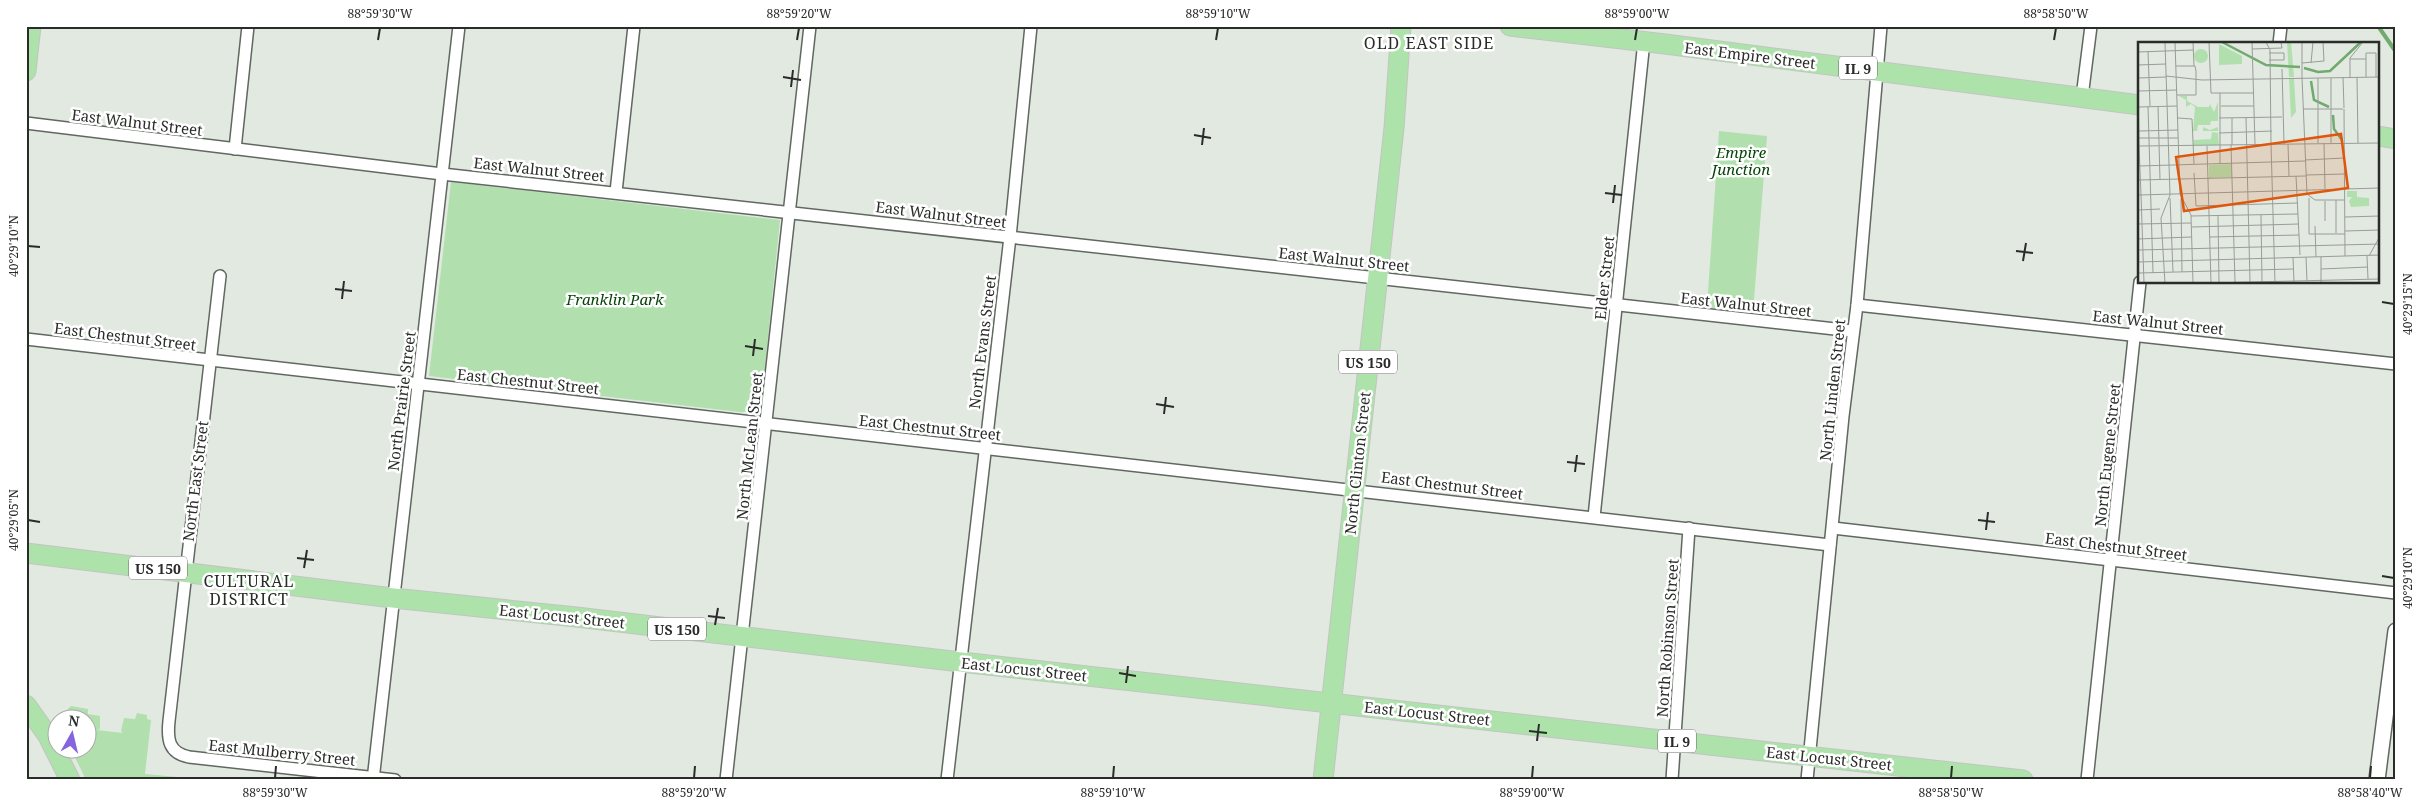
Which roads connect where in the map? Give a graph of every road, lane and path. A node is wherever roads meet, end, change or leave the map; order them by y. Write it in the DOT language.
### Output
graph roads {
  1 [pos="31,26"];
  2 [pos="248,26"];
  3 [pos="458,26"];
  4 [pos="634,26"];
  5 [pos="810,26"];
  6 [pos="1031,26"];
  7 [pos="1400,26"];
  8 [pos="1510,26"];
  9 [pos="1881,26"];
  10 [pos="2091,26"];
  11 [pos="2281,26"];
  12 [pos="1578,30"];
  13 [pos="1644,42"];
  14 [pos="2278,42"];
  15 [pos="26,70"];
  16 [pos="1878,71"];
  17 [pos="2082,98"];
  18 [pos="2138,106"];
  19 [pos="26,123"];
  20 [pos="2380,136"];
  21 [pos="2396,139"];
  22 [pos="234,149"];
  23 [pos="442,174"];
  24 [pos="616,192"];
  25 [pos="789,211"];
  26 [pos="1010,237"];
  27 [pos="220,276"];
  28 [pos="1377,278"];
  29 [pos="2140,284"];
  30 [pos="1857,305"];
  31 [pos="1616,306"];
  32 [pos="1853,331"];
  33 [pos="2135,335"];
  34 [pos="26,339"];
  35 [pos="209,361"];
  36 [pos="2396,364"];
  37 [pos="418,384"];
  38 [pos="766,424"];
  39 [pos="985,448"];
  40 [pos="1354,489"];
  41 [pos="1594,517"];
  42 [pos="1689,528"];
  43 [pos="1833,528"];
  44 [pos="1830,545"];
  45 [pos="26,552"];
  46 [pos="2112,561"];
  47 [pos="185,571"];
  48 [pos="2396,593"];
  49 [pos="393,598"];
  50 [pos="2396,631"];
  51 [pos="743,638"];
  52 [pos="961,662"];
  53 [pos="1331,703"];
  54 [pos="26,705"];
  55 [pos="1675,741"];
  56 [pos="170,746"];
  57 [pos="1809,756"];
  58 [pos="373,778"];
  59 [pos="70,780"];
  60 [pos="395,780"];
  61 [pos="726,780"];
  62 [pos="947,780"];
  63 [pos="1323,780"];
  64 [pos="1672,780"];
  65 [pos="1807,780"];
  66 [pos="2023,780"];
  67 [pos="2087,780"];
  68 [pos="2377,780"];
  1 -- 15 [label="main road"];
  2 -- 22 [label="street"];
  3 -- 23 [label="street, North Prairie Street"];
  4 -- 24 [label="street"];
  5 -- 25 [label="street, North McLean Street"];
  6 -- 26 [label="street, North Evans Street"];
  7 -- 28 [label="main road, North Clinton Street / US 150"];
  8 -- 12 [label="main road, East Empire Street / IL 9"];
  9 -- 16 [label="street, North Linden Street"];
  10 -- 17 [label="street"];
  11 -- 14 [label="street"];
  12 -- 13 [label="main road, East Empire Street / IL 9"];
  13 -- 16 [label="main road, East Empire Street / IL 9"];
  13 -- 31 [label="street, Elder Street"];
  16 -- 17 [label="main road, East Empire Street / IL 9"];
  16 -- 30 [label="street, North Linden Street"];
  17 -- 18 [label="main road, East Empire Street / IL 9"];
  19 -- 22 [label="street, East Walnut Street"];
  20 -- 21 [label="main road"];
  22 -- 23 [label="street, East Walnut Street"];
  23 -- 24 [label="street, East Walnut Street"];
  23 -- 37 [label="street, North Prairie Street"];
  24 -- 25 [label="street, East Walnut Street"];
  25 -- 26 [label="street, East Walnut Street"];
  25 -- 38 [label="street, North McLean Street"];
  26 -- 28 [label="street, East Walnut Street"];
  26 -- 39 [label="street, North Evans Street"];
  27 -- 35 [label="street, North East Street"];
  28 -- 31 [label="street, East Walnut Street"];
  28 -- 40 [label="main road, North Clinton Street / US 150"];
  29 -- 33 [label="street, North Eugene Street"];
  30 -- 32 [label="street, North Linden Street"];
  30 -- 33 [label="street, East Walnut Street"];
  31 -- 32 [label="street, East Walnut Street"];
  31 -- 41 [label="street, Elder Street"];
  32 -- 43 [label="street, North Linden Street"];
  33 -- 36 [label="street, East Walnut Street"];
  33 -- 46 [label="street, North Eugene Street"];
  34 -- 35 [label="street, East Chestnut Street"];
  35 -- 37 [label="street, East Chestnut Street"];
  35 -- 47 [label="street, North East Street"];
  37 -- 38 [label="street, East Chestnut Street"];
  37 -- 49 [label="street, North Prairie Street"];
  38 -- 39 [label="street, East Chestnut Street"];
  38 -- 51 [label="street, North McLean Street"];
  39 -- 40 [label="street, East Chestnut Street"];
  39 -- 52 [label="street, North Evans Street"];
  40 -- 41 [label="street, East Chestnut Street"];
  40 -- 53 [label="main road, North Clinton Street / US 150"];
  41 -- 42 [label="street, East Chestnut Street"];
  42 -- 44 [label="street, East Chestnut Street"];
  42 -- 55 [label="street, North Robinson Street"];
  43 -- 44 [label="street, North Linden Street"];
  43 -- 46 [label="street, East Chestnut Street"];
  44 -- 57 [label="street, North Linden Street"];
  45 -- 47 [label="main road, East Locust Street / US 150"];
  46 -- 48 [label="street, East Chestnut Street"];
  46 -- 67 [label="street, North Eugene Street"];
  47 -- 49 [label="main road, East Locust Street / US 150"];
  47 -- 56 [label="street, North East Street"];
  49 -- 51 [label="main road, East Locust Street / US 150"];
  49 -- 58 [label="street, North Prairie Street"];
  50 -- 68 [label="street"];
  51 -- 52 [label="main road, East Locust Street / US 150"];
  51 -- 61 [label="street, North McLean Street"];
  52 -- 53 [label="main road, East Locust Street / US 150"];
  52 -- 62 [label="street, North Evans Street"];
  53 -- 55 [label="main road, East Locust Street / IL 9"];
  53 -- 63 [label="main road, North Clinton Street / US 150"];
  54 -- 59 [label="main road"];
  55 -- 57 [label="main road, East Locust Street / IL 9"];
  55 -- 64 [label="street, North Robinson Street"];
  56 -- 58 [label="street, East Mulberry Street"];
  57 -- 65 [label="street, North Linden Street"];
  57 -- 66 [label="main road, East Locust Street / IL 9"];
  58 -- 60 [label="street, East Mulberry Street"];
}
